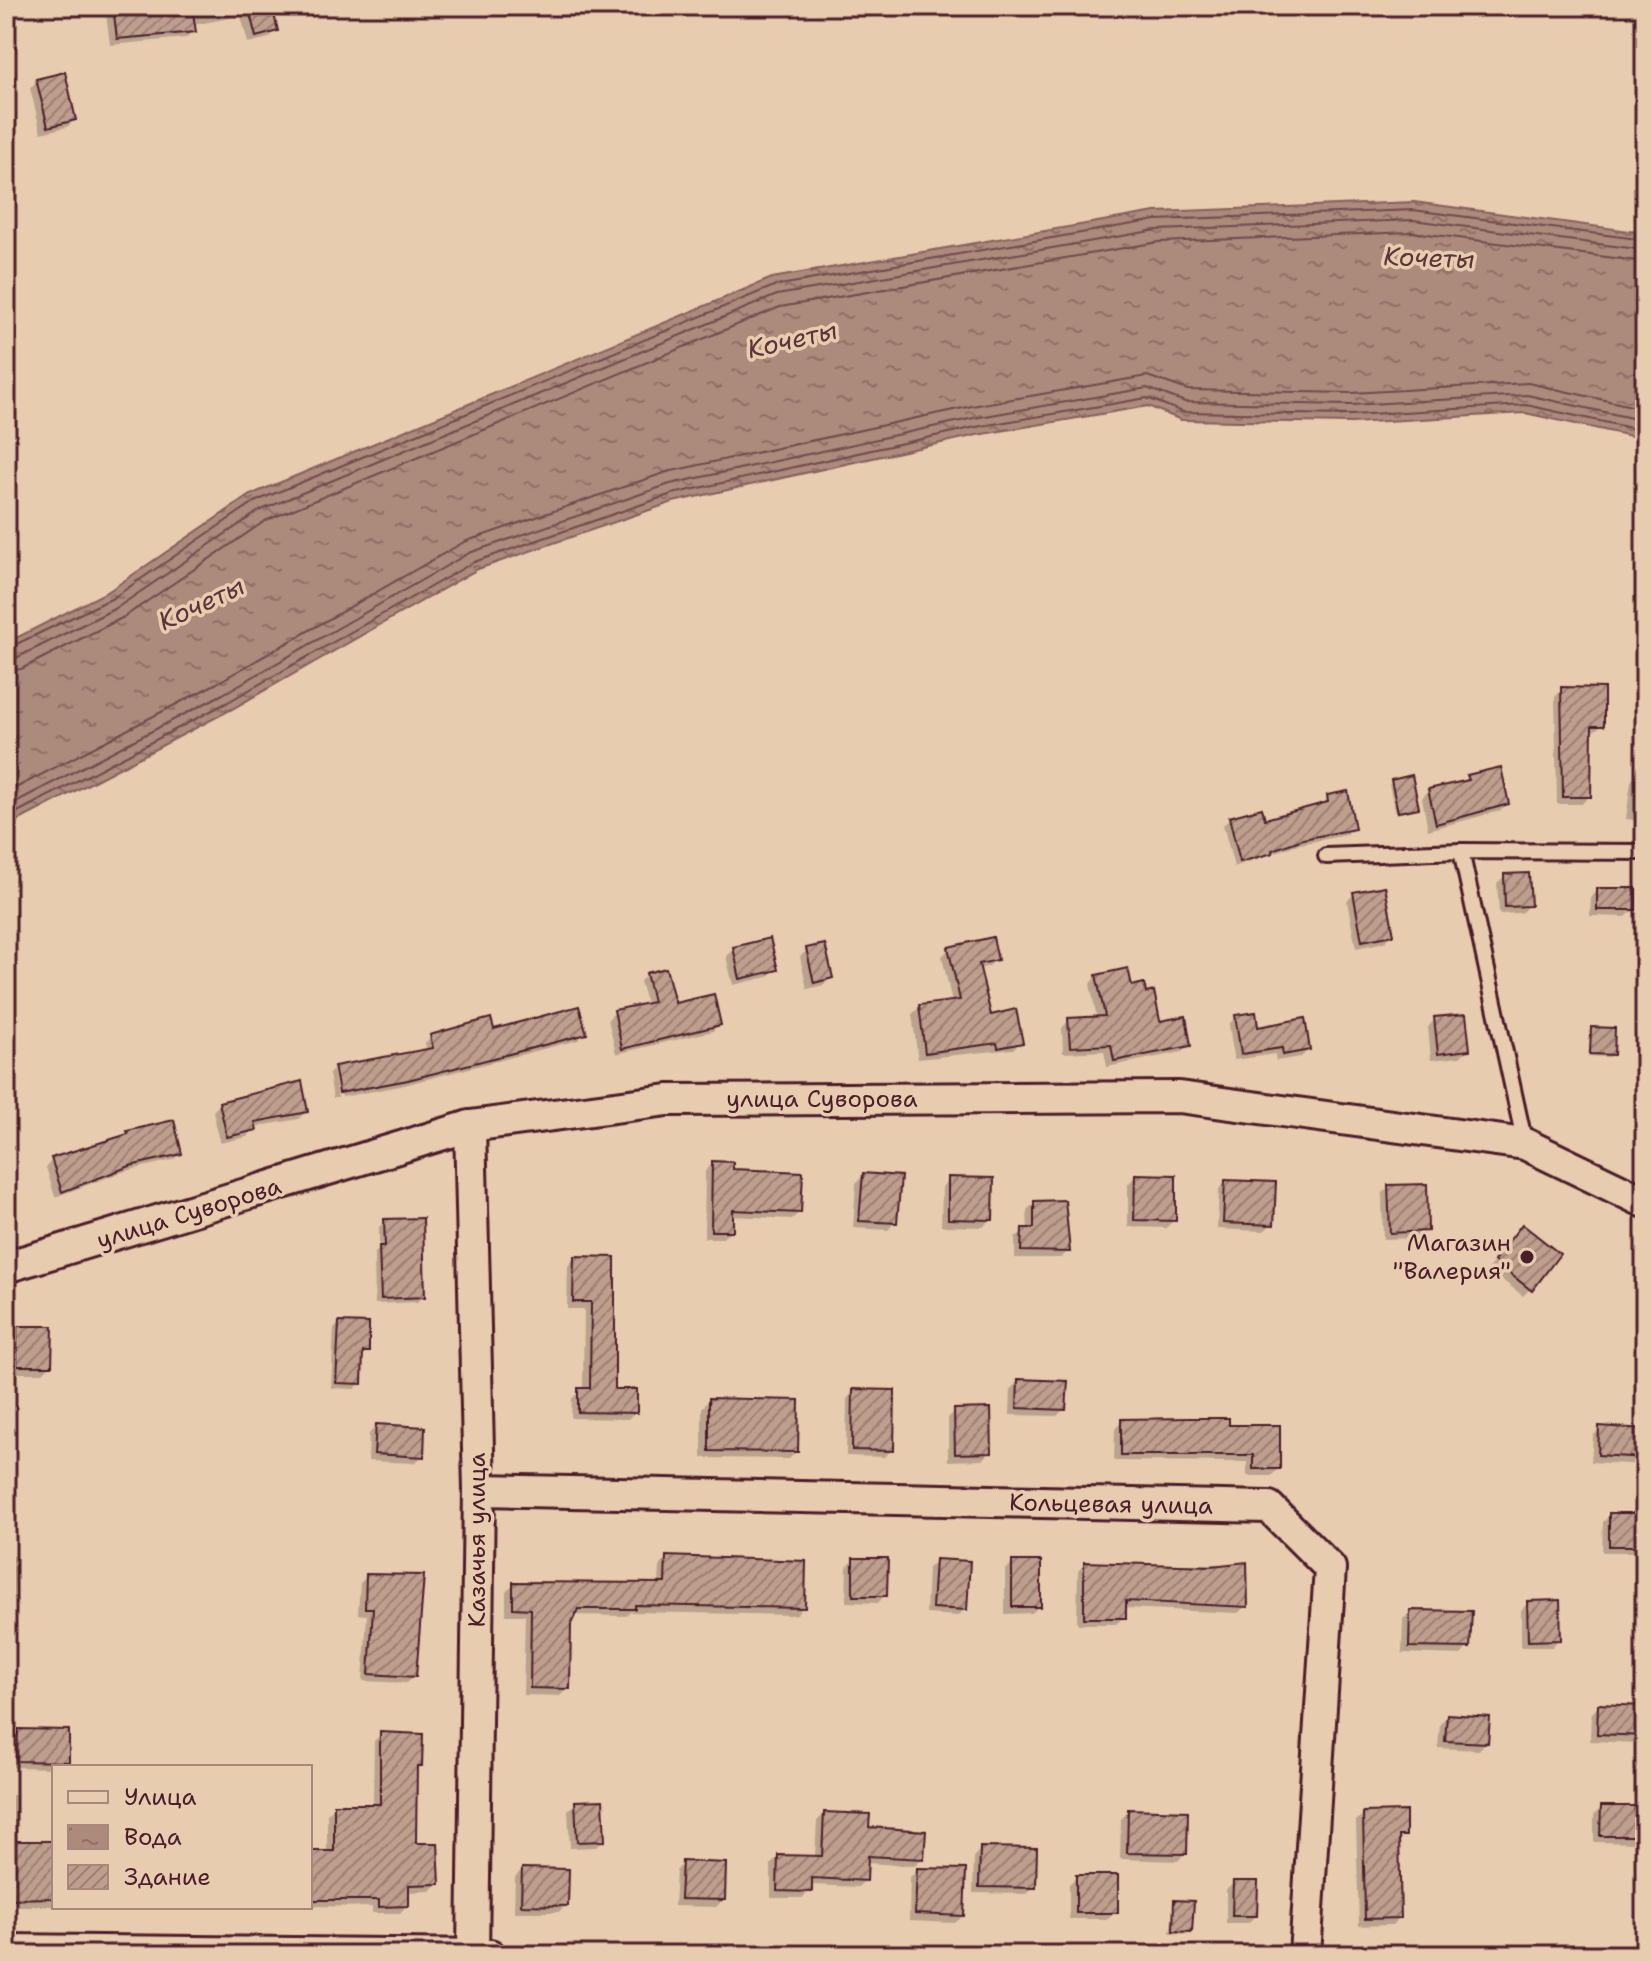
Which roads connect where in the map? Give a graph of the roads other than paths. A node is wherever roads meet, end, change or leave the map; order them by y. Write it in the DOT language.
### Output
graph roads {
  1 [pos="1461,851"];
  2 [pos="1645,852"];
  3 [pos="1326,856"];
  4 [pos="470,1126"];
  5 [pos="1525,1144"];
  6 [pos="1645,1202"];
  7 [pos="6,1267"];
  8 [pos="479,1490"];
  9 [pos="6,1950"];
  10 [pos="473,1955"];
  11 [pos="490,1955"];
  12 [pos="1305,1955"];
  1 -- 2 [label="lane"];
  1 -- 3 [label="lane"];
  1 -- 5 [label="lane"];
  4 -- 5 [label="street, улица Суворова"];
  4 -- 7 [label="street, улица Суворова"];
  4 -- 8 [label="street, Казачья улица"];
  5 -- 6 [label="street, улица Суворова"];
  8 -- 10 [label="street, Казачья улица"];
  8 -- 12 [label="street, Кольцевая улица"];
  9 -- 10 [label="street"];
  10 -- 11 [label="street"];
}
